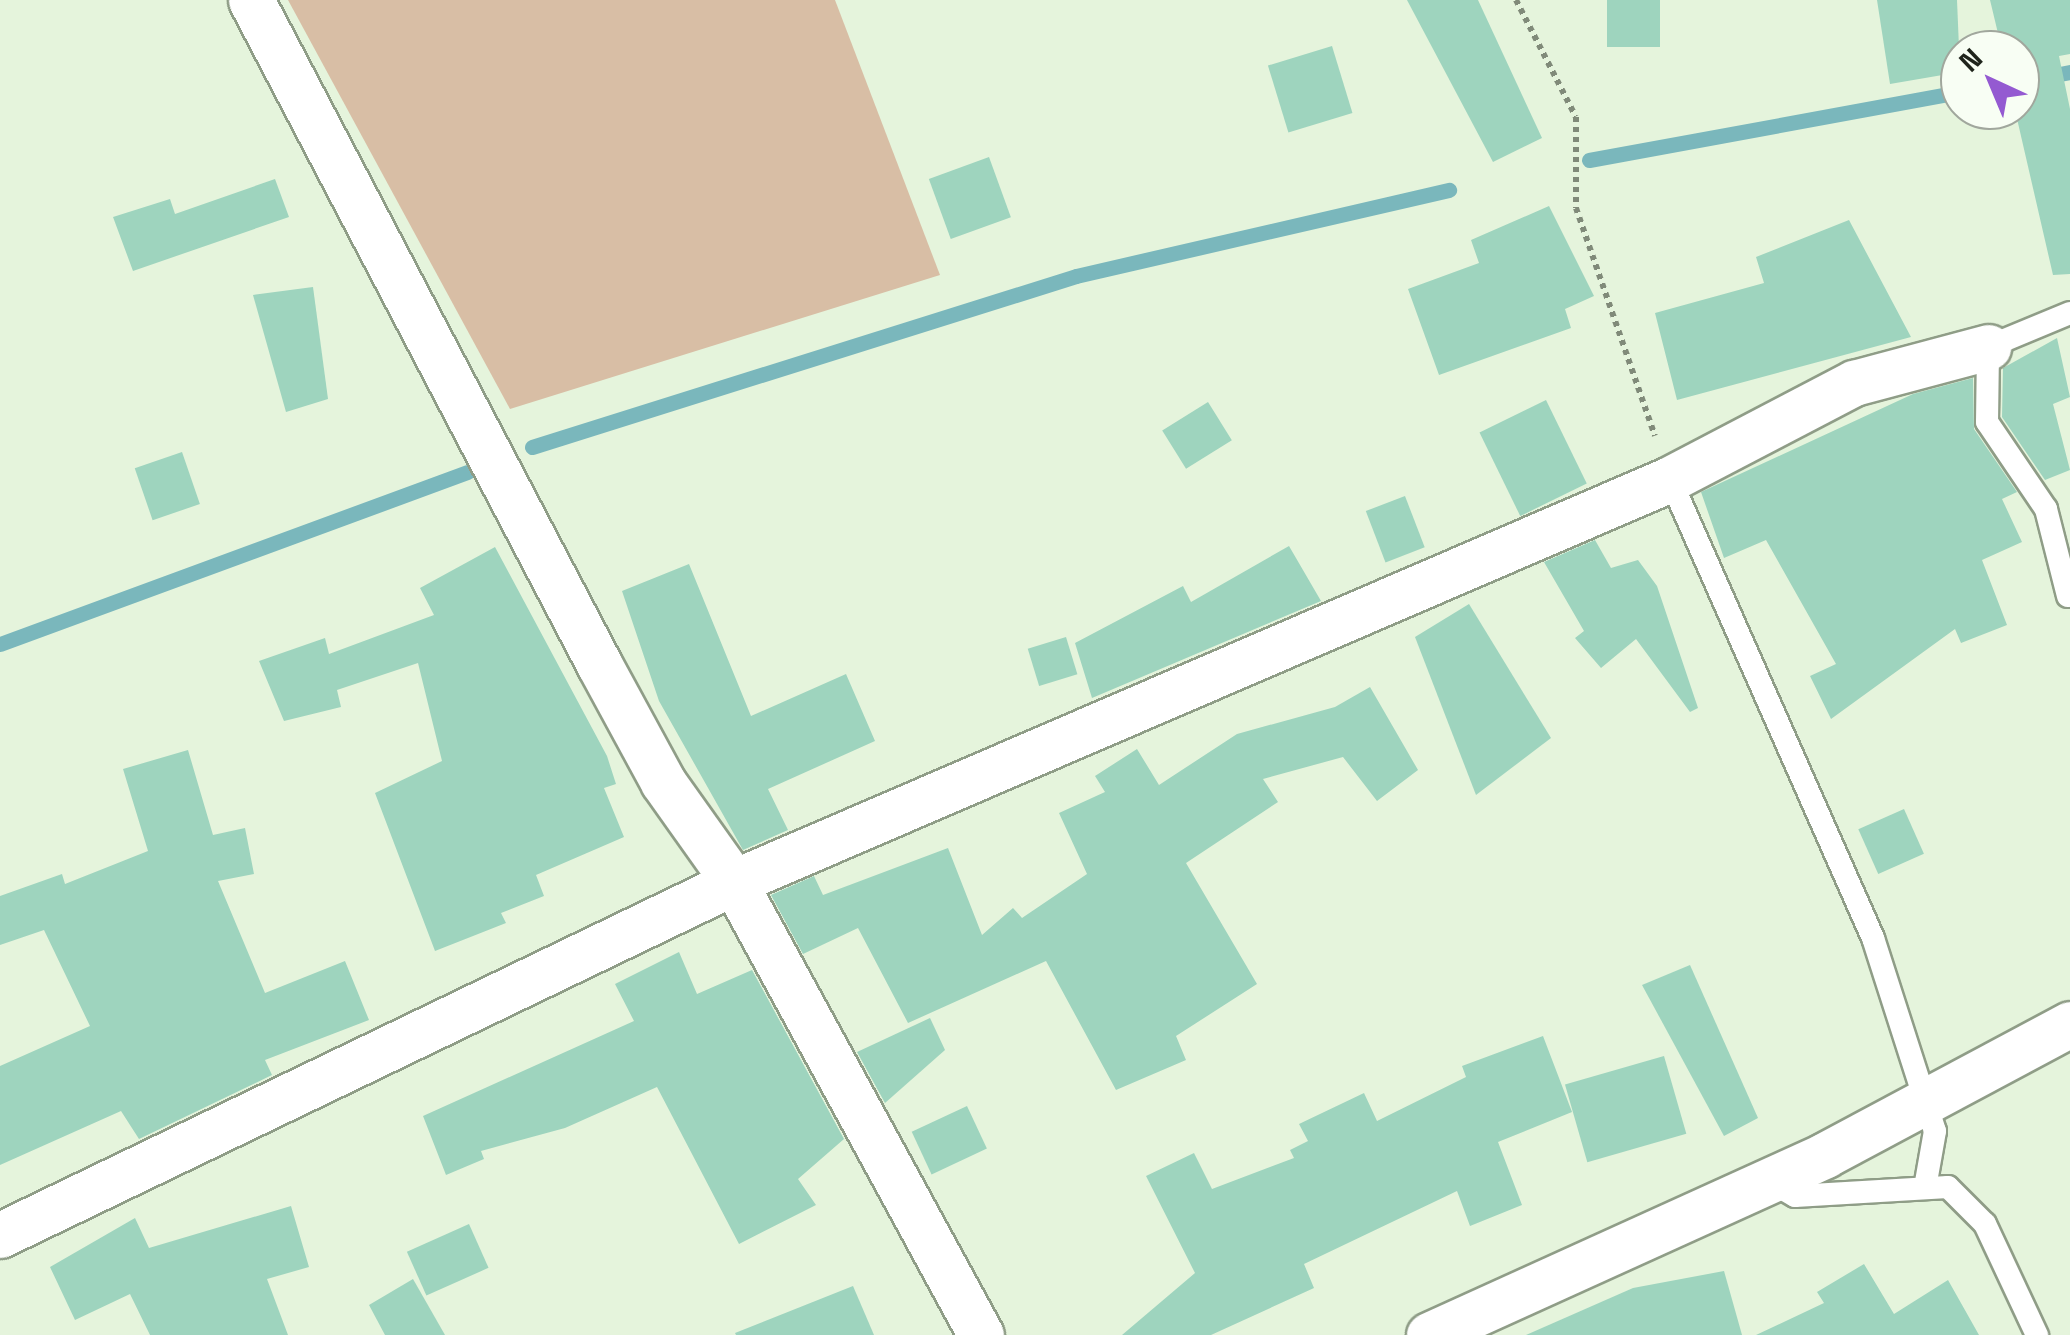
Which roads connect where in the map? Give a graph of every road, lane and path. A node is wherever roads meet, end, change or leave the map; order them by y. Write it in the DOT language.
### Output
graph roads {
  1 [pos="252,0"];
  2 [pos="1516,0"];
  3 [pos="2070,313"];
  4 [pos="1988,347"];
  5 [pos="1670,478"];
  6 [pos="2068,596"];
  7 [pos="734,882"];
  8 [pos="2070,1024"];
  9 [pos="1921,1101"];
  10 [pos="1766,1178"];
  11 [pos="1926,1182"];
  12 [pos="0,1235"];
  13 [pos="981,1335"];
  14 [pos="1429,1335"];
  15 [pos="2037,1335"];
  1 -- 7 [label="street"];
  2 -- 5 [label="path"];
  3 -- 4 [label="lane"];
  4 -- 5 [label="street"];
  4 -- 6 [label="lane"];
  5 -- 7 [label="street"];
  5 -- 9 [label="lane"];
  7 -- 12 [label="street"];
  7 -- 13 [label="street"];
  8 -- 9 [label="street"];
  9 -- 10 [label="street"];
  9 -- 11 [label="lane"];
  10 -- 11 [label="lane"];
  10 -- 14 [label="street"];
  11 -- 15 [label="lane"];
}
